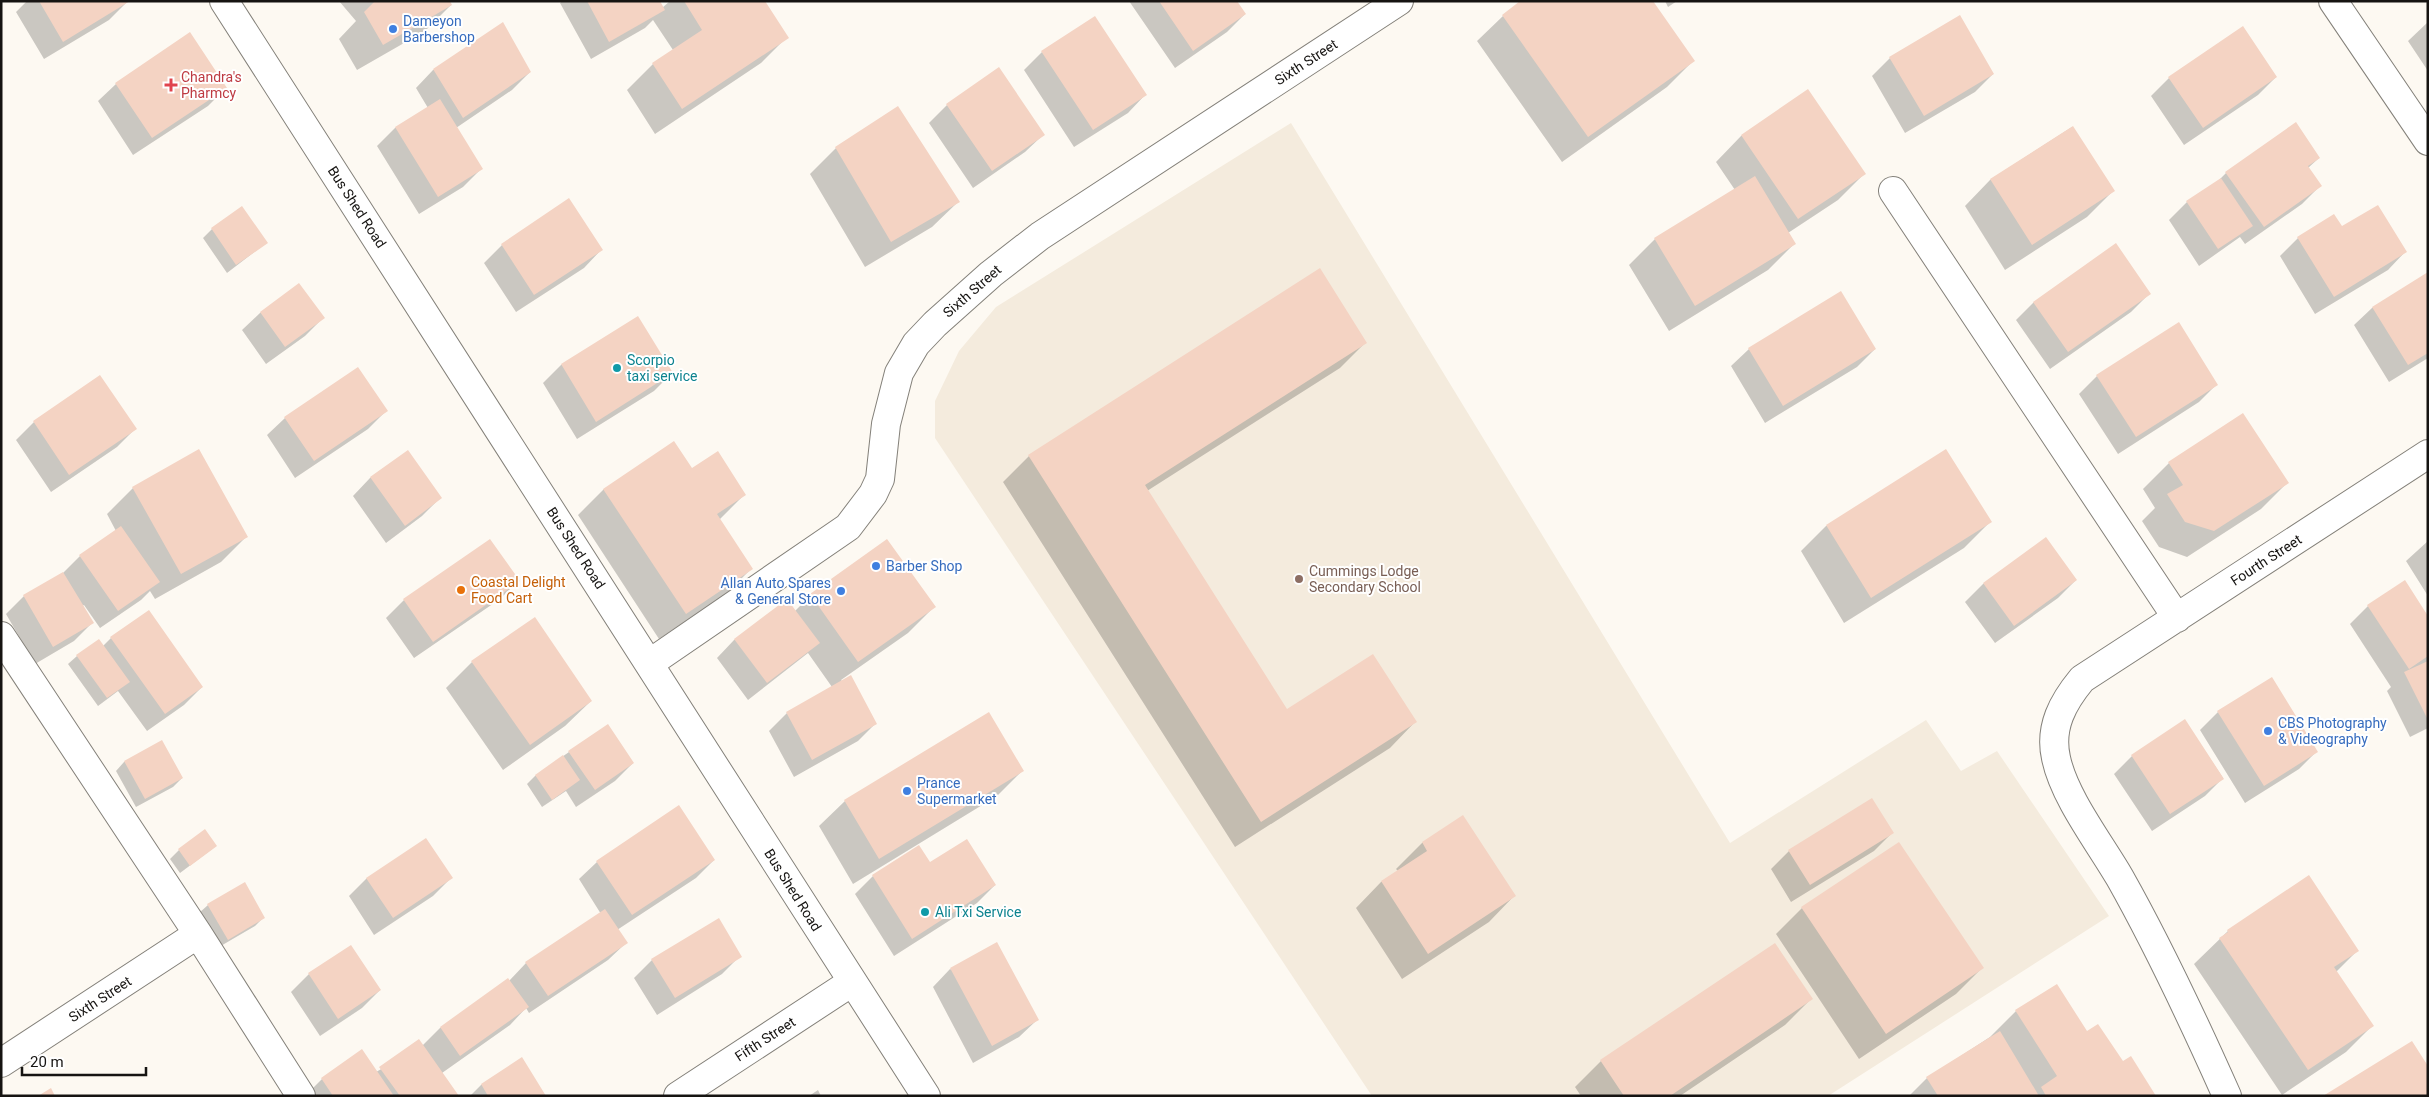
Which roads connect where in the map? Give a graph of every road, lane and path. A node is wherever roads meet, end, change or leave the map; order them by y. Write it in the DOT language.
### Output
graph roads {
  1 [pos="224,1"];
  2 [pos="1399,1"];
  3 [pos="2333,1"];
  4 [pos="2428,141"];
  5 [pos="1893,192"];
  6 [pos="2428,454"];
  7 [pos="2177,618"];
  8 [pos="1,636"];
  9 [pos="650,663"];
  10 [pos="198,934"];
  11 [pos="852,982"];
  12 [pos="1,1063"];
  13 [pos="301,1096"];
  14 [pos="678,1096"];
  15 [pos="926,1096"];
  16 [pos="2227,1096"];
  1 -- 9 [label="street, Bus Shed Road"];
  2 -- 9 [label="street, Sixth Street"];
  3 -- 4 [label="street"];
  5 -- 7 [label="street"];
  6 -- 7 [label="street, Fourth Street"];
  7 -- 16 [label="street, Fourth Street"];
  8 -- 10 [label="street"];
  9 -- 11 [label="street, Bus Shed Road"];
  10 -- 12 [label="street, Sixth Street"];
  10 -- 13 [label="street"];
  11 -- 14 [label="street, Fifth Street"];
  11 -- 15 [label="street, Bus Shed Road"];
}
